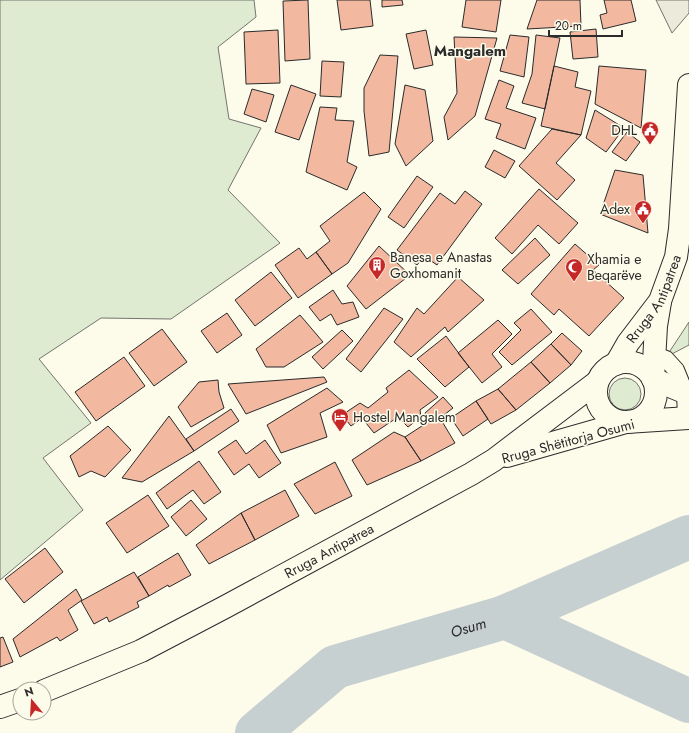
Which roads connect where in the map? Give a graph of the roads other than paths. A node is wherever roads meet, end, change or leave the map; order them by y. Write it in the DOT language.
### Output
graph roads {
  1 [pos="689,85"];
  2 [pos="660,301"];
  3 [pos="655,355"];
  4 [pos="616,364"];
  5 [pos="653,379"];
  6 [pos="597,382"];
  7 [pos="686,388"];
  8 [pos="687,418"];
  9 [pos="626,422"];
  10 [pos="494,460"];
  11 [pos="52,688"];
  12 [pos="12,703"];
  13 [pos="0,707"];
  1 -- 2 [label="main road, Rruga Antipatrea"];
  2 -- 3 [label="main road"];
  2 -- 4 [label="main road, Rruga Antipatrea"];
  3 -- 5 [label="main road"];
  3 -- 7 [label="street"];
  4 -- 5 [label="main road"];
  4 -- 6 [label="main road"];
  5 -- 7 [label="main road"];
  5 -- 9 [label="main road"];
  6 -- 9 [label="main road"];
  6 -- 10 [label="main road, Rruga Antipatrea"];
  7 -- 8 [label="street"];
  8 -- 9 [label="main road, Rruga Shëtitorja Osumi"];
  9 -- 10 [label="main road, Rruga Shëtitorja Osumi"];
  10 -- 11 [label="main road, Rruga Antipatrea"];
  12 -- 13 [label="main road"];
}
